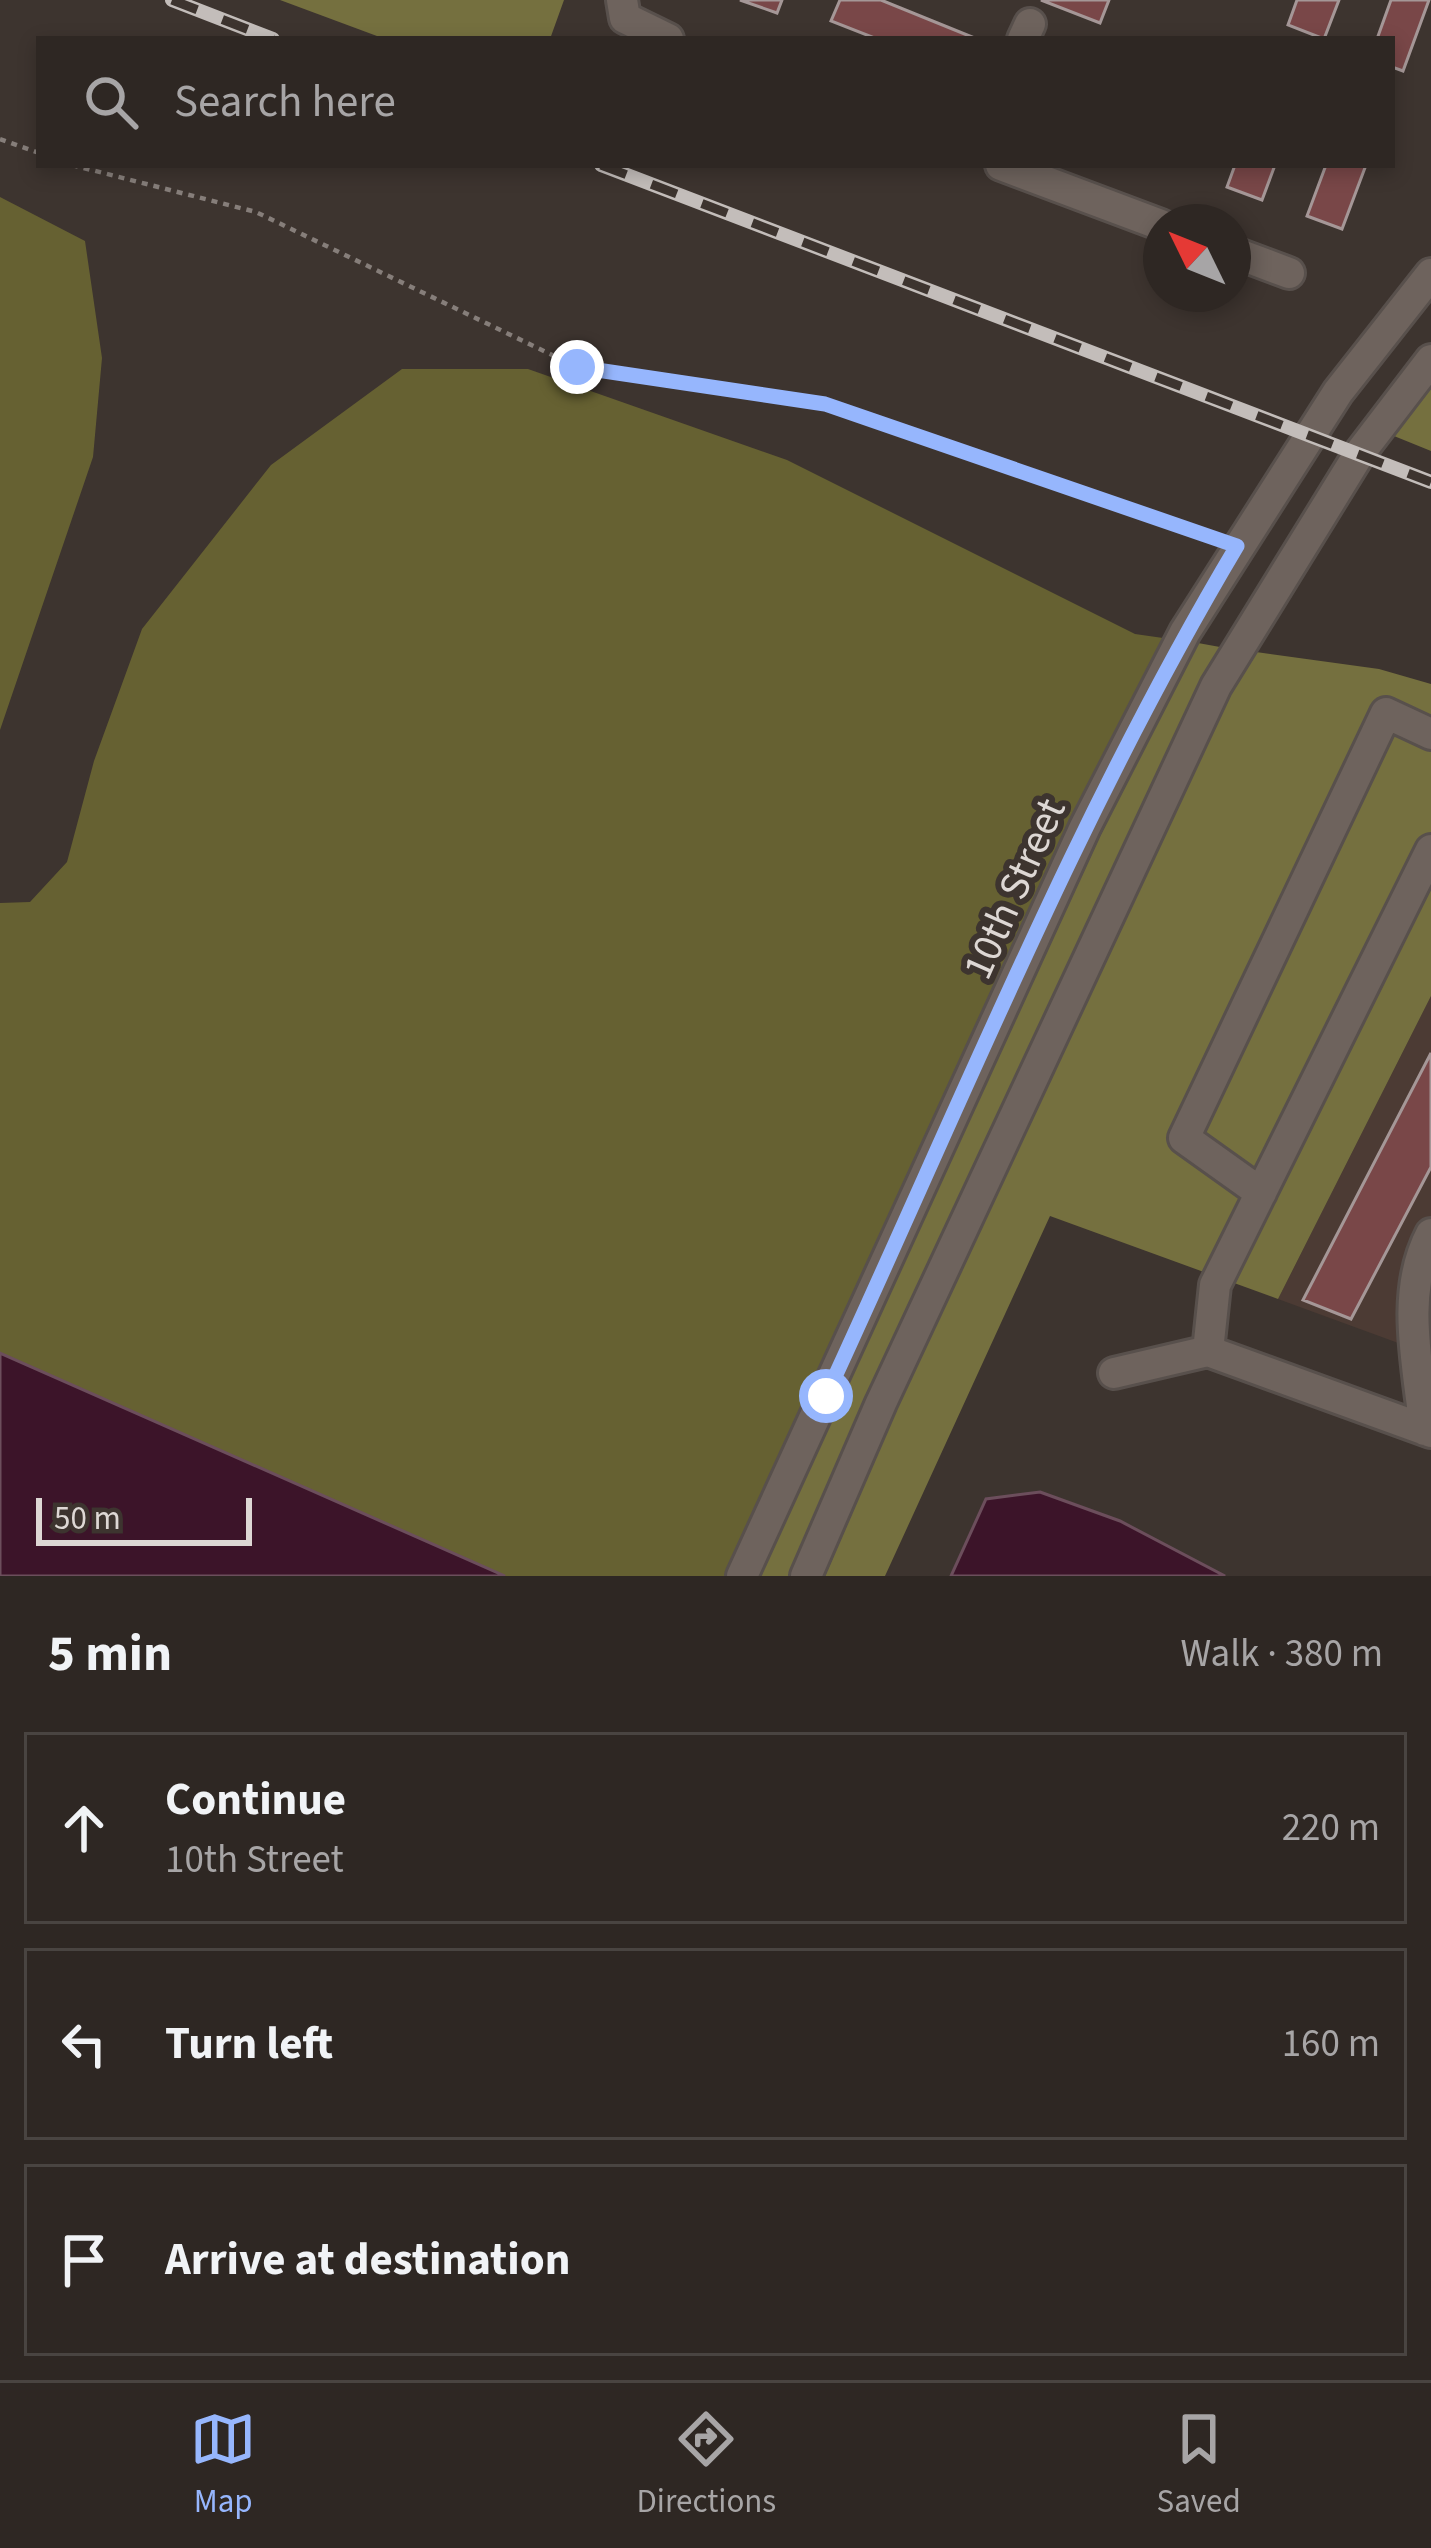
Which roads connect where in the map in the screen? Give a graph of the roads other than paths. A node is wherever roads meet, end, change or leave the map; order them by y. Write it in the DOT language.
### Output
graph roads {
  1 [pos="622,0"];
  2 [pos="662,36"];
  3 [pos="1009,168"];
  4 [pos="1143,218"];
  5 [pos="1251,259"];
  6 [pos="1288,273"];
  7 [pos="1431,274"];
  8 [pos="1391,325"];
  9 [pos="1431,357"];
  10 [pos="1237,546"];
  11 [pos="1286,567"];
  12 [pos="1431,734"];
  13 [pos="1431,850"];
  14 [pos="1261,1193"];
  15 [pos="1431,1234"];
  16 [pos="1208,1352"];
  17 [pos="1114,1373"];
  18 [pos="1429,1426"];
  19 [pos="742,1576"];
  20 [pos="806,1576"];
  1 -- 2 [label="street"];
  3 -- 4 [label="street"];
  5 -- 6 [label="street"];
  7 -- 8 [label="street, 10th Street"];
  8 -- 9 [label="street"];
  8 -- 10 [label="street, 10th Street"];
  9 -- 11 [label="street"];
  10 -- 11 [label="street"];
  10 -- 19 [label="street, 10th Street"];
  11 -- 20 [label="street"];
  12 -- 14 [label="street"];
  13 -- 14 [label="street"];
  14 -- 16 [label="street"];
  15 -- 18 [label="street"];
  16 -- 17 [label="street"];
  16 -- 18 [label="street"];
}
